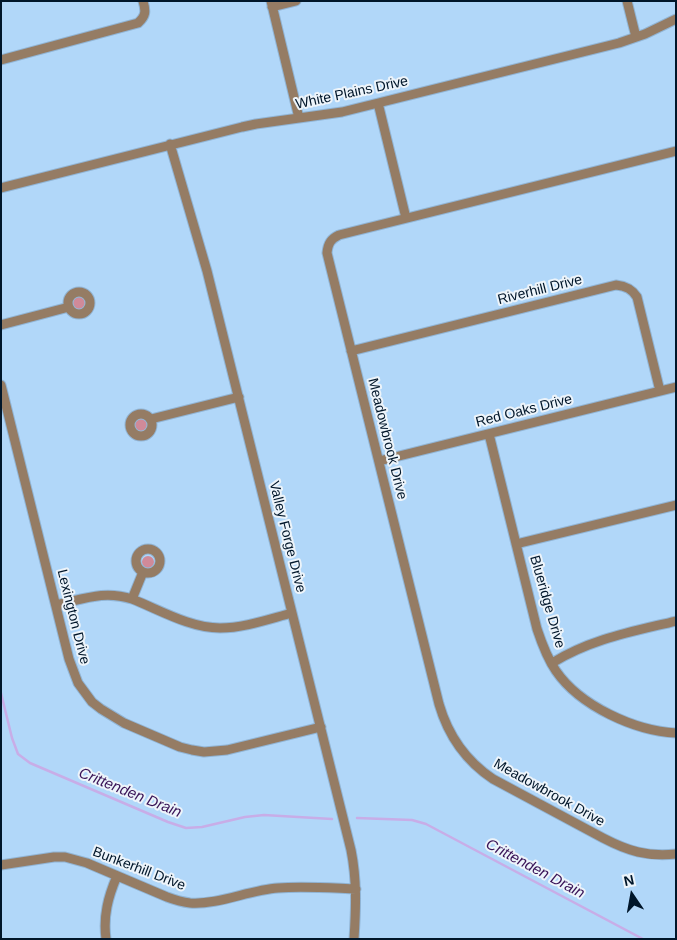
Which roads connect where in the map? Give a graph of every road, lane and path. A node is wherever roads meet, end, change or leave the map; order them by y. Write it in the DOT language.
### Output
graph roads {
  1 [pos="143,1"];
  2 [pos="296,1"];
  3 [pos="627,1"];
  4 [pos="272,4"];
  5 [pos="676,19"];
  6 [pos="636,37"];
  7 [pos="1,60"];
  8 [pos="378,103"];
  9 [pos="299,118"];
  10 [pos="170,144"];
  11 [pos="676,151"];
  12 [pos="1,188"];
  13 [pos="406,218"];
  14 [pos="69,307"];
  15 [pos="1,325"];
  16 [pos="352,351"];
  17 [pos="1,384"];
  18 [pos="676,387"];
  19 [pos="660,391"];
  20 [pos="238,397"];
  21 [pos="151,420"];
  22 [pos="489,434"];
  23 [pos="379,461"];
  24 [pos="676,504"];
  25 [pos="516,544"];
  26 [pos="143,572"];
  27 [pos="132,599"];
  28 [pos="56,605"];
  29 [pos="292,613"];
  30 [pos="676,621"];
  31 [pos="552,663"];
  32 [pos="321,728"];
  33 [pos="676,733"];
  34 [pos="676,854"];
  35 [pos="1,865"];
  36 [pos="117,876"];
  37 [pos="356,888"];
  38 [pos="106,939"];
  39 [pos="354,939"];
  1 -- 7 [label="street"];
  2 -- 4 [label="street"];
  3 -- 6 [label="street"];
  4 -- 9 [label="street"];
  5 -- 6 [label="street, White Plains Drive"];
  6 -- 8 [label="street, White Plains Drive"];
  8 -- 9 [label="street, White Plains Drive"];
  8 -- 13 [label="street"];
  9 -- 10 [label="street, White Plains Drive"];
  10 -- 12 [label="street, White Plains Drive"];
  10 -- 20 [label="street, Valley Forge Drive"];
  11 -- 13 [label="street, Meadowbrook Drive"];
  13 -- 16 [label="street, Meadowbrook Drive"];
  14 -- 15 [label="street"];
  16 -- 19 [label="street, Riverhill Drive"];
  16 -- 23 [label="street, Meadowbrook Drive"];
  17 -- 28 [label="street, Lexington Drive"];
  18 -- 19 [label="street, Red Oaks Drive"];
  19 -- 22 [label="street, Red Oaks Drive"];
  20 -- 21 [label="street"];
  20 -- 29 [label="street, Valley Forge Drive"];
  22 -- 23 [label="street, Red Oaks Drive"];
  22 -- 25 [label="street, Blueridge Drive"];
  23 -- 34 [label="street, Meadowbrook Drive"];
  24 -- 25 [label="street"];
  25 -- 31 [label="street, Blueridge Drive"];
  26 -- 27 [label="street"];
  27 -- 28 [label="street"];
  27 -- 29 [label="street"];
  28 -- 32 [label="street, Lexington Drive"];
  29 -- 32 [label="street, Valley Forge Drive"];
  30 -- 31 [label="street"];
  31 -- 33 [label="street, Blueridge Drive"];
  32 -- 37 [label="street, Valley Forge Drive"];
  35 -- 36 [label="street, Bunkerhill Drive"];
  36 -- 37 [label="street, Bunkerhill Drive"];
  36 -- 38 [label="street"];
  37 -- 39 [label="street, Valley Forge Drive"];
}
